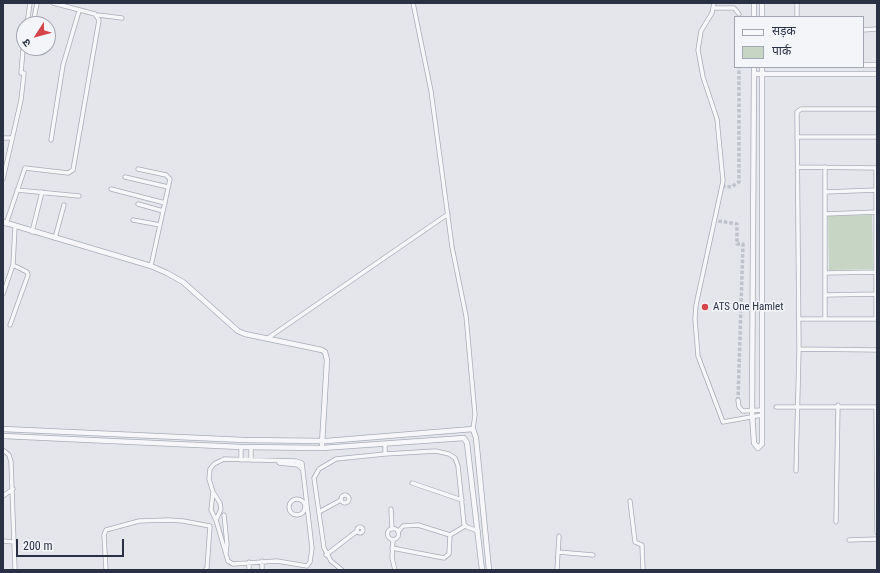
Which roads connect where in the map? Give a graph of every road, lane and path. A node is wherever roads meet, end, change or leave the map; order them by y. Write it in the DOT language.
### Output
graph roads {
  1 [pos="30,3"];
  2 [pos="37,3"];
  3 [pos="52,3"];
  4 [pos="72,3"];
  5 [pos="414,3"];
  6 [pos="714,3"];
  7 [pos="754,3"];
  8 [pos="762,3"];
  9 [pos="797,3"];
  10 [pos="58,4"];
  11 [pos="71,8"];
  12 [pos="713,8"];
  13 [pos="79,11"];
  14 [pos="739,14"];
  15 [pos="98,15"];
  16 [pos="28,16"];
  17 [pos="35,16"];
  18 [pos="754,16"];
  19 [pos="762,16"];
  20 [pos="797,16"];
  21 [pos="122,18"];
  22 [pos="877,29"];
  23 [pos="864,30"];
  24 [pos="22,56"];
  25 [pos="864,65"];
  26 [pos="877,66"];
  27 [pos="754,68"];
  28 [pos="762,68"];
  29 [pos="754,74"];
  30 [pos="763,74"];
  31 [pos="877,74"];
  32 [pos="877,108"];
  33 [pos="797,137"];
  34 [pos="877,137"];
  35 [pos="3,138"];
  36 [pos="12,138"];
  37 [pos="51,140"];
  38 [pos="798,166"];
  39 [pos="825,167"];
  40 [pos="876,168"];
  41 [pos="138,169"];
  42 [pos="125,177"];
  43 [pos="3,179"];
  44 [pos="168,187"];
  45 [pos="111,189"];
  46 [pos="17,190"];
  47 [pos="877,190"];
  48 [pos="42,192"];
  49 [pos="825,192"];
  50 [pos="79,196"];
  51 [pos="165,203"];
  52 [pos="138,204"];
  53 [pos="64,205"];
  54 [pos="163,211"];
  55 [pos="877,212"];
  56 [pos="448,214"];
  57 [pos="825,214"];
  58 [pos="133,220"];
  59 [pos="5,223"];
  60 [pos="160,225"];
  61 [pos="15,227"];
  62 [pos="32,232"];
  63 [pos="55,238"];
  64 [pos="13,265"];
  65 [pos="151,266"];
  66 [pos="876,272"];
  67 [pos="825,273"];
  68 [pos="3,294"];
  69 [pos="876,294"];
  70 [pos="824,295"];
  71 [pos="877,318"];
  72 [pos="799,319"];
  73 [pos="825,319"];
  74 [pos="10,325"];
  75 [pos="268,338"];
  76 [pos="799,349"];
  77 [pos="877,350"];
  78 [pos="738,400"];
  79 [pos="838,405"];
  80 [pos="797,406"];
  81 [pos="776,407"];
  82 [pos="877,407"];
  83 [pos="762,413"];
  84 [pos="752,414"];
  85 [pos="3,429"];
  86 [pos="473,429"];
  87 [pos="3,436"];
  88 [pos="323,438"];
  89 [pos="385,444"];
  90 [pos="241,447"];
  91 [pos="251,447"];
  92 [pos="322,448"];
  93 [pos="877,449"];
  94 [pos="3,450"];
  95 [pos="385,454"];
  96 [pos="241,460"];
  97 [pos="250,460"];
  98 [pos="279,464"];
  99 [pos="304,471"];
  100 [pos="796,471"];
  101 [pos="412,483"];
  102 [pos="13,489"];
  103 [pos="213,492"];
  104 [pos="3,496"];
  105 [pos="307,500"];
  106 [pos="341,500"];
  107 [pos="462,500"];
  108 [pos="877,500"];
  109 [pos="630,501"];
  110 [pos="303,503"];
  111 [pos="390,509"];
  112 [pos="306,511"];
  113 [pos="319,512"];
  114 [pos="224,516"];
  115 [pos="216,520"];
  116 [pos="836,522"];
  117 [pos="465,526"];
  118 [pos="392,529"];
  119 [pos="357,531"];
  120 [pos="478,531"];
  121 [pos="398,532"];
  122 [pos="877,533"];
  123 [pos="450,535"];
  124 [pos="559,536"];
  125 [pos="877,539"];
  126 [pos="393,540"];
  127 [pos="849,540"];
  128 [pos="3,541"];
  129 [pos="14,542"];
  130 [pos="392,548"];
  131 [pos="558,552"];
  132 [pos="225,554"];
  133 [pos="593,554"];
  134 [pos="326,555"];
  135 [pos="262,561"];
  136 [pos="249,562"];
  137 [pos="207,569"];
  138 [pos="15,570"];
  139 [pos="106,570"];
  140 [pos="249,570"];
  141 [pos="262,570"];
  142 [pos="342,570"];
  143 [pos="395,570"];
  144 [pos="482,570"];
  145 [pos="489,570"];
  146 [pos="557,570"];
  147 [pos="643,570"];
  1 -- 16 [label="street"];
  2 -- 17 [label="street"];
  3 -- 10 [label="street"];
  4 -- 11 [label="street"];
  5 -- 56 [label="street"];
  6 -- 12 [label="street"];
  7 -- 18 [label="street"];
  8 -- 19 [label="street"];
  9 -- 20 [label="street"];
  10 -- 11 [label="street"];
  11 -- 13 [label="street"];
  12 -- 14 [label="street"];
  12 -- 84 [label="street"];
  13 -- 15 [label="street"];
  13 -- 37 [label="street"];
  15 -- 21 [label="street"];
  15 -- 46 [label="street"];
  22 -- 23 [label="street"];
  24 -- 36 [label="street"];
  25 -- 26 [label="street"];
  27 -- 29 [label="street"];
  28 -- 30 [label="street"];
  29 -- 30 [label="street"];
  29 -- 84 [label="street"];
  30 -- 31 [label="street"];
  30 -- 83 [label="street"];
  32 -- 33 [label="street"];
  33 -- 34 [label="street"];
  33 -- 38 [label="street"];
  35 -- 36 [label="street"];
  36 -- 43 [label="street"];
  38 -- 39 [label="street"];
  38 -- 72 [label="street"];
  39 -- 40 [label="street"];
  39 -- 49 [label="street"];
  40 -- 47 [label="street"];
  41 -- 44 [label="street"];
  42 -- 44 [label="street"];
  44 -- 51 [label="street"];
  45 -- 51 [label="street"];
  46 -- 48 [label="street"];
  46 -- 59 [label="street"];
  47 -- 49 [label="street"];
  47 -- 55 [label="street"];
  48 -- 50 [label="street"];
  48 -- 62 [label="street"];
  49 -- 57 [label="street"];
  51 -- 54 [label="street"];
  52 -- 54 [label="street"];
  53 -- 63 [label="street"];
  54 -- 60 [label="street"];
  55 -- 57 [label="street"];
  55 -- 66 [label="street"];
  56 -- 75 [label="street"];
  56 -- 86 [label="street"];
  57 -- 67 [label="street"];
  58 -- 60 [label="street"];
  59 -- 61 [label="street"];
  60 -- 65 [label="street"];
  61 -- 62 [label="street"];
  61 -- 64 [label="street"];
  62 -- 63 [label="street"];
  63 -- 65 [label="street"];
  64 -- 68 [label="street"];
  64 -- 74 [label="street"];
  65 -- 75 [label="street"];
  66 -- 67 [label="street"];
  66 -- 69 [label="street"];
  67 -- 70 [label="street"];
  69 -- 70 [label="street"];
  69 -- 71 [label="street"];
  70 -- 73 [label="street"];
  71 -- 73 [label="street"];
  72 -- 73 [label="street"];
  72 -- 76 [label="street"];
  75 -- 88 [label="street"];
  76 -- 77 [label="street"];
  76 -- 80 [label="street"];
  78 -- 84 [label="street"];
  79 -- 80 [label="street"];
  79 -- 82 [label="street"];
  79 -- 116 [label="street"];
  80 -- 81 [label="street"];
  80 -- 100 [label="street"];
  82 -- 93 [label="street"];
  83 -- 84 [label="street"];
  83 -- 84 [label="street"];
  85 -- 88 [label="street"];
  86 -- 88 [label="street"];
  86 -- 145 [label="street"];
  87 -- 90 [label="street"];
  88 -- 92 [label="street"];
  89 -- 92 [label="street"];
  89 -- 95 [label="street"];
  89 -- 120 [label="street"];
  90 -- 91 [label="street"];
  90 -- 96 [label="street"];
  91 -- 92 [label="street"];
  91 -- 97 [label="street"];
  93 -- 108 [label="street"];
  94 -- 102 [label="street"];
  95 -- 107 [label="street"];
  95 -- 113 [label="street"];
  96 -- 97 [label="street"];
  96 -- 103 [label="street"];
  97 -- 99 [label="street"];
  98 -- 99 [label="street"];
  99 -- 105 [label="street"];
  101 -- 107 [label="street"];
  102 -- 104 [label="street"];
  102 -- 129 [label="street"];
  103 -- 115 [label="street"];
  103 -- 115 [label="street"];
  105 -- 110 [label="street"];
  105 -- 112 [label="street"];
  106 -- 113 [label="street"];
  107 -- 117 [label="street"];
  108 -- 122 [label="street"];
  109 -- 147 [label="street"];
  110 -- 112 [label="street"];
  110 -- 112 [label="street"];
  111 -- 118 [label="street"];
  112 -- 135 [label="street"];
  113 -- 134 [label="street"];
  114 -- 132 [label="street"];
  115 -- 132 [label="street"];
  117 -- 120 [label="street"];
  117 -- 123 [label="street"];
  118 -- 121 [label="street"];
  118 -- 126 [label="street"];
  119 -- 134 [label="street"];
  120 -- 144 [label="street"];
  121 -- 123 [label="street"];
  121 -- 126 [label="street"];
  123 -- 130 [label="street"];
  124 -- 131 [label="street"];
  125 -- 127 [label="street"];
  126 -- 130 [label="street"];
  128 -- 129 [label="street"];
  129 -- 138 [label="street"];
  130 -- 143 [label="street"];
  131 -- 133 [label="street"];
  131 -- 146 [label="street"];
  132 -- 136 [label="street"];
  134 -- 142 [label="street"];
  135 -- 136 [label="street"];
  135 -- 141 [label="street"];
  136 -- 140 [label="street"];
  137 -- 139 [label="street"];
}
